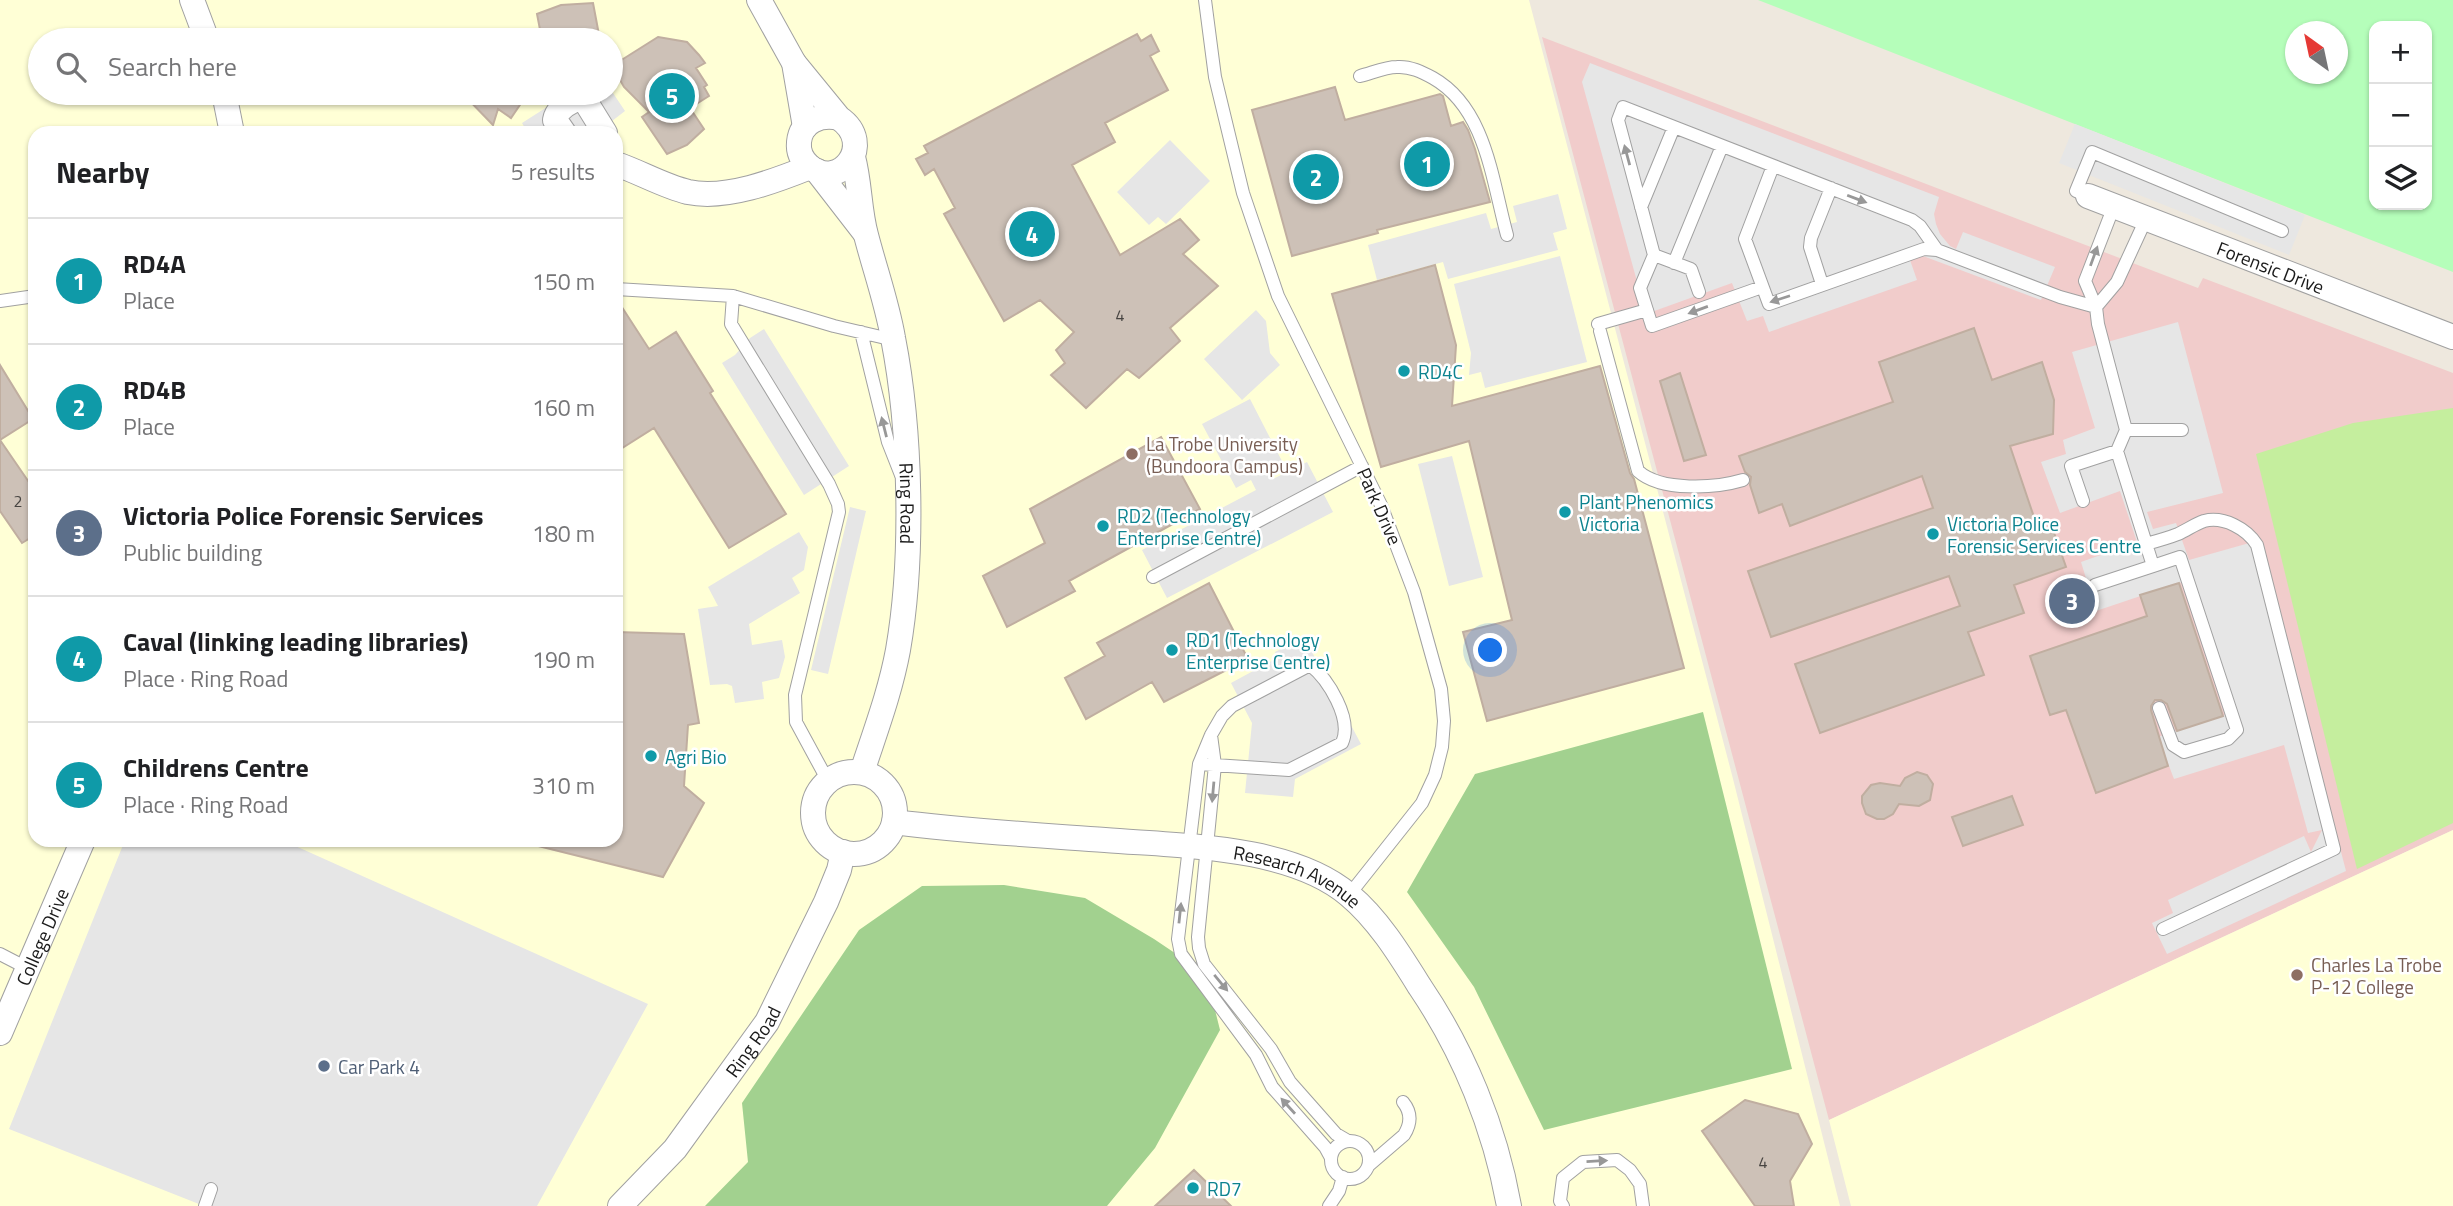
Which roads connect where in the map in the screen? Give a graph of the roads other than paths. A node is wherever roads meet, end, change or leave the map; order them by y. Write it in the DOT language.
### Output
graph roads {
  1 [pos="192,0"];
  2 [pos="759,0"];
  3 [pos="1205,0"];
  4 [pos="202,28"];
  5 [pos="794,63"];
  6 [pos="1360,76"];
  7 [pos="226,105"];
  8 [pos="567,105"];
  9 [pos="588,105"];
  10 [pos="839,118"];
  11 [pos="231,126"];
  12 [pos="559,126"];
  13 [pos="601,126"];
  14 [pos="1674,127"];
  15 [pos="802,133"];
  16 [pos="1721,146"];
  17 [pos="853,157"];
  18 [pos="623,166"];
  19 [pos="1773,166"];
  20 [pos="814,169"];
  21 [pos="748,187"];
  22 [pos="1831,188"];
  23 [pos="2088,196"];
  24 [pos="2114,206"];
  25 [pos="1641,207"];
  26 [pos="2146,219"];
  27 [pos="2282,231"];
  28 [pos="865,234"];
  29 [pos="1507,235"];
  30 [pos="1937,250"];
  31 [pos="1654,255"];
  32 [pos="1674,263"];
  33 [pos="1822,284"];
  34 [pos="1762,287"];
  35 [pos="623,289"];
  36 [pos="1699,292"];
  37 [pos="733,296"];
  38 [pos="28,297"];
  39 [pos="0,301"];
  40 [pos="2096,307"];
  41 [pos="1647,310"];
  42 [pos="861,332"];
  43 [pos="2453,337"];
  44 [pos="894,340"];
  45 [pos="2126,430"];
  46 [pos="2182,430"];
  47 [pos="2117,451"];
  48 [pos="1362,466"];
  49 [pos="1744,480"];
  50 [pos="907,491"];
  51 [pos="2082,501"];
  52 [pos="2146,544"];
  53 [pos="2153,566"];
  54 [pos="1153,577"];
  55 [pos="2095,585"];
  56 [pos="2159,708"];
  57 [pos="1211,735"];
  58 [pos="1199,764"];
  59 [pos="1215,765"];
  60 [pos="862,772"];
  61 [pos="828,781"];
  62 [pos="894,822"];
  63 [pos="80,847"];
  64 [pos="1199,848"];
  65 [pos="843,852"];
  66 [pos="1349,895"];
  67 [pos="2163,929"];
  68 [pos="0,954"];
  69 [pos="27,968"];
  70 [pos="0,1033"];
  71 [pos="1403,1102"];
  72 [pos="1348,1141"];
  73 [pos="1331,1158"];
  74 [pos="1368,1166"];
  75 [pos="1343,1178"];
  76 [pos="211,1189"];
  77 [pos="205,1206"];
  78 [pos="620,1206"];
  79 [pos="1329,1206"];
  80 [pos="1508,1206"];
  81 [pos="1563,1206"];
  82 [pos="1643,1206"];
  1 -- 4 [label="street"];
  2 -- 5 [label="street"];
  3 -- 48 [label="lane, Park Drive"];
  5 -- 10 [label="street"];
  5 -- 15 [label="street"];
  6 -- 29 [label="lane"];
  7 -- 11 [label="street"];
  8 -- 12 [label="street"];
  9 -- 13 [label="street"];
  10 -- 15 [label="street"];
  10 -- 17 [label="street"];
  14 -- 16 [label="lane"];
  14 -- 25 [label="lane"];
  25 -- 14 [label="lane, one-way"];
  15 -- 20 [label="street"];
  15 -- 21 [label="street"];
  16 -- 19 [label="lane"];
  16 -- 32 [label="lane"];
  17 -- 20 [label="street"];
  17 -- 28 [label="street, Ring Road"];
  18 -- 21 [label="street"];
  19 -- 22 [label="lane"];
  19 -- 34 [label="lane"];
  20 -- 21 [label="street"];
  20 -- 28 [label="street, Ring Road"];
  22 -- 30 [label="lane, one-way"];
  22 -- 33 [label="lane"];
  23 -- 24 [label="street, Forensic Drive"];
  23 -- 27 [label="lane"];
  24 -- 26 [label="street, Forensic Drive"];
  40 -- 24 [label="lane, one-way"];
  25 -- 31 [label="lane"];
  26 -- 40 [label="lane"];
  26 -- 43 [label="street, Forensic Drive"];
  28 -- 44 [label="street, Ring Road"];
  30 -- 33 [label="lane"];
  30 -- 40 [label="lane"];
  31 -- 32 [label="lane"];
  31 -- 41 [label="lane"];
  32 -- 36 [label="lane"];
  33 -- 34 [label="lane, one-way"];
  34 -- 41 [label="lane, one-way"];
  35 -- 37 [label="lane"];
  37 -- 42 [label="lane"];
  37 -- 61 [label="lane"];
  38 -- 39 [label="lane"];
  40 -- 45 [label="lane"];
  41 -- 49 [label="lane"];
  42 -- 44 [label="lane"];
  50 -- 42 [label="lane, one-way"];
  44 -- 50 [label="street, Ring Road"];
  45 -- 46 [label="lane"];
  45 -- 47 [label="lane"];
  47 -- 51 [label="lane"];
  47 -- 52 [label="lane"];
  48 -- 54 [label="lane"];
  48 -- 66 [label="lane, Park Drive"];
  50 -- 60 [label="street, Ring Road"];
  52 -- 53 [label="lane"];
  52 -- 67 [label="lane"];
  53 -- 55 [label="lane"];
  53 -- 56 [label="lane"];
  57 -- 58 [label="lane"];
  57 -- 59 [label="lane"];
  57 -- 59 [label="lane"];
  58 -- 59 [label="lane"];
  58 -- 64 [label="lane"];
  59 -- 64 [label="lane, one-way"];
  60 -- 61 [label="street"];
  60 -- 62 [label="street"];
  61 -- 65 [label="street"];
  62 -- 64 [label="street, Research Avenue"];
  62 -- 65 [label="street"];
  63 -- 69 [label="street, College Drive"];
  64 -- 66 [label="street, Research Avenue"];
  64 -- 72 [label="lane, one-way"];
  73 -- 64 [label="lane, one-way"];
  65 -- 78 [label="street, Ring Road"];
  66 -- 80 [label="street, Research Avenue"];
  68 -- 69 [label="lane"];
  69 -- 70 [label="street, College Drive"];
  71 -- 74 [label="lane"];
  72 -- 73 [label="lane"];
  72 -- 74 [label="lane"];
  73 -- 75 [label="lane"];
  74 -- 75 [label="lane"];
  75 -- 79 [label="lane"];
  76 -- 77 [label="lane"];
  81 -- 82 [label="lane, one-way"];
}
